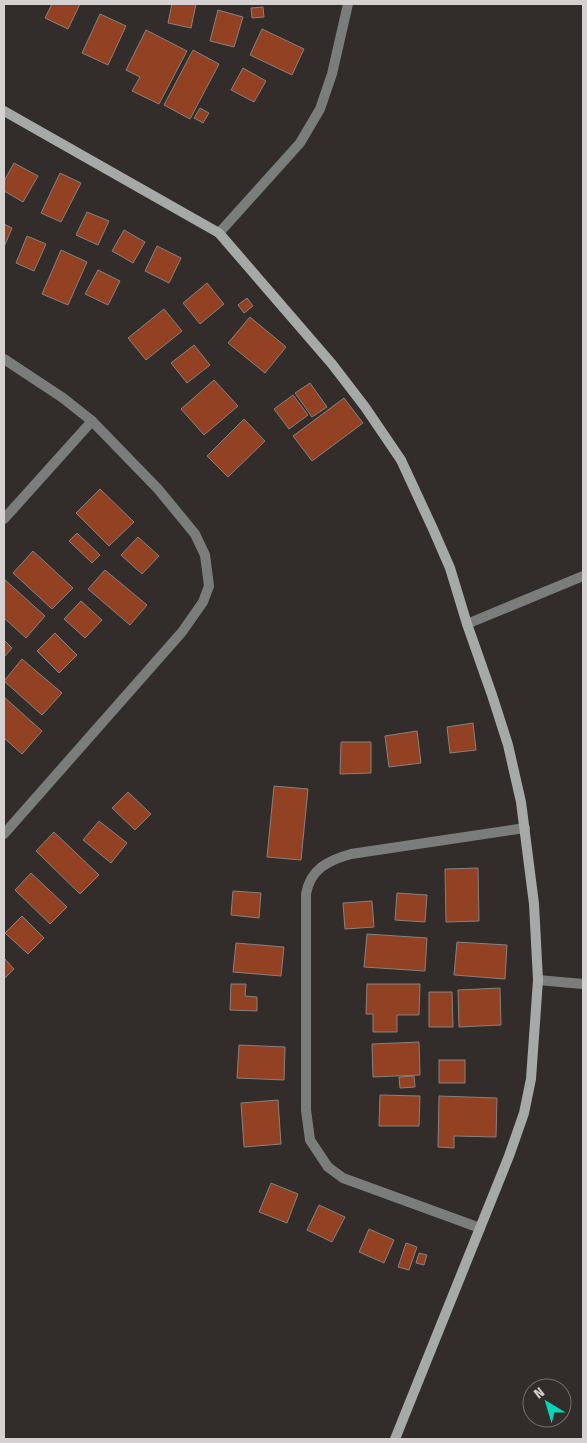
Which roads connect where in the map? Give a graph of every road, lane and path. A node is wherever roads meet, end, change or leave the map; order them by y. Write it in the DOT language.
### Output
graph roads {
  1 [pos="348,4"];
  2 [pos="4,111"];
  3 [pos="219,233"];
  4 [pos="4,359"];
  5 [pos="92,421"];
  6 [pos="4,519"];
  7 [pos="583,576"];
  8 [pos="466,624"];
  9 [pos="525,828"];
  10 [pos="4,834"];
  11 [pos="538,980"];
  12 [pos="583,984"];
  13 [pos="480,1228"];
  14 [pos="395,1439"];
  1 -- 3 [label="street"];
  2 -- 3 [label="street"];
  3 -- 8 [label="street"];
  4 -- 5 [label="street"];
  5 -- 6 [label="street"];
  5 -- 10 [label="street"];
  7 -- 8 [label="street"];
  8 -- 9 [label="street"];
  9 -- 11 [label="street"];
  9 -- 13 [label="street"];
  11 -- 12 [label="street"];
  11 -- 13 [label="street"];
  13 -- 14 [label="street"];
}
